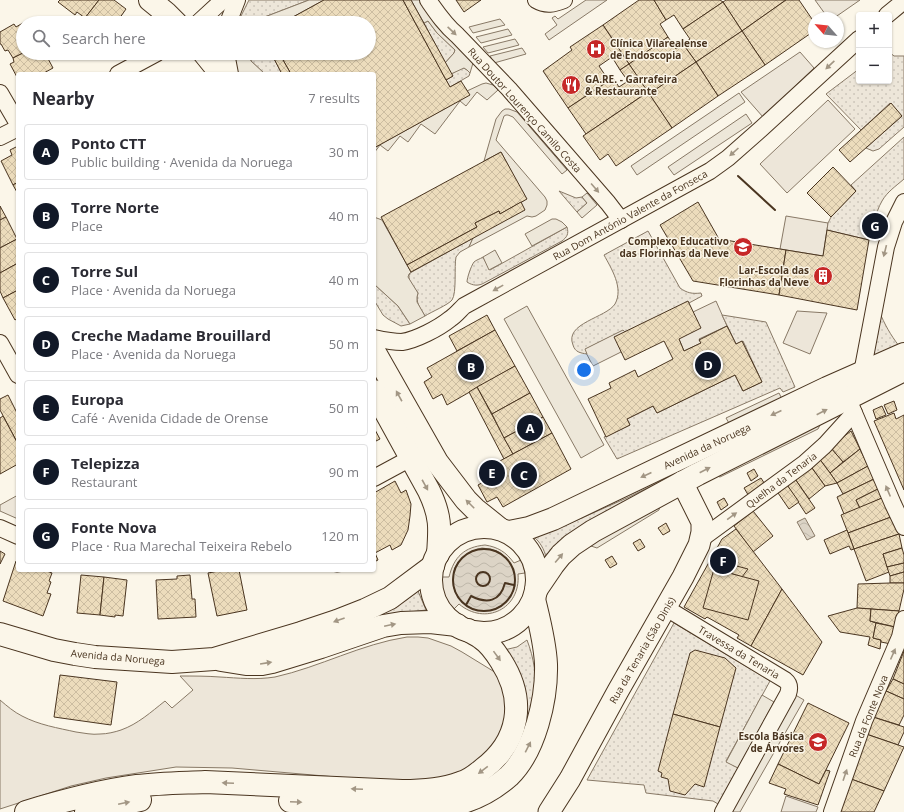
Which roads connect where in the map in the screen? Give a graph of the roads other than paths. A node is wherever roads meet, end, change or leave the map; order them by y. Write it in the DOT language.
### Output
graph roads {
  1 [pos="150,0"];
  2 [pos="223,0"];
  3 [pos="237,0"];
  4 [pos="428,0"];
  5 [pos="536,0"];
  6 [pos="564,0"];
  7 [pos="904,1"];
  8 [pos="891,12"];
  9 [pos="169,16"];
  10 [pos="206,16"];
  11 [pos="231,16"];
  12 [pos="856,42"];
  13 [pos="144,60"];
  14 [pos="194,60"];
  15 [pos="210,60"];
  16 [pos="227,60"];
  17 [pos="122,72"];
  18 [pos="200,72"];
  19 [pos="219,72"];
  20 [pos="230,72"];
  21 [pos="0,93"];
  22 [pos="16,121"];
  23 [pos="16,129"];
  24 [pos="0,137"];
  25 [pos="904,202"];
  26 [pos="621,220"];
  27 [pos="376,338"];
  28 [pos="0,343"];
  29 [pos="904,354"];
  30 [pos="376,355"];
  31 [pos="904,370"];
  32 [pos="16,372"];
  33 [pos="862,373"];
  34 [pos="376,395"];
  35 [pos="851,406"];
  36 [pos="411,458"];
  37 [pos="376,477"];
  38 [pos="682,482"];
  39 [pos="904,527"];
  40 [pos="0,528"];
  41 [pos="504,531"];
  42 [pos="16,535"];
  43 [pos="701,539"];
  44 [pos="436,560"];
  45 [pos="535,594"];
  46 [pos="666,608"];
  47 [pos="904,619"];
  48 [pos="462,627"];
  49 [pos="0,634"];
  50 [pos="214,659"];
  51 [pos="26,812"];
  52 [pos="86,812"];
  53 [pos="549,812"];
  54 [pos="723,812"];
  55 [pos="832,812"];
  1 -- 9 [label="main road"];
  2 -- 10 [label="street"];
  3 -- 11 [label="street"];
  4 -- 26 [label="street, Rua Doutor Lourenço Camilo Costa, one-way"];
  5 -- 6 [label="street"];
  7 -- 8 [label="street"];
  12 -- 26 [label="street, Rua Dom António Valente da Fonseca, one-way"];
  13 -- 17 [label="street"];
  14 -- 18 [label="main road"];
  15 -- 19 [label="main road"];
  16 -- 20 [label="street"];
  21 -- 22 [label="street"];
  23 -- 24 [label="street"];
  25 -- 33 [label="street, one-way"];
  26 -- 27 [label="street, Rua Dom António Valente da Fonseca, one-way"];
  28 -- 32 [label="street"];
  29 -- 33 [label="main road, Avenida da Noruega"];
  41 -- 30 [label="main road, one-way"];
  31 -- 35 [label="main road, Avenida da Noruega"];
  33 -- 41 [label="main road, Avenida da Noruega, one-way"];
  34 -- 36 [label="main road"];
  38 -- 35 [label="main road, Avenida da Noruega, one-way"];
  39 -- 35 [label="street, one-way"];
  43 -- 35 [label="street, Quelha da Tenaria, one-way"];
  36 -- 37 [label="street"];
  36 -- 44 [label="main road, one-way"];
  38 -- 43 [label="street, Rua da Tenaria (São Dinis)"];
  45 -- 38 [label="main road, Avenida da Noruega, one-way"];
  40 -- 42 [label="street"];
  41 -- 44 [label="main road"];
  41 -- 45 [label="main road"];
  43 -- 46 [label="street, Rua da Tenaria (São Dinis)"];
  44 -- 48 [label="main road"];
  44 -- 50 [label="main road, one-way"];
  45 -- 48 [label="main road"];
  52 -- 45 [label="main road, one-way"];
  46 -- 53 [label="street, Rua da Tenaria (São Dinis)"];
  46 -- 54 [label="street, Travessa da Tenaria"];
  55 -- 47 [label="street, Rua da Fonte Nova, one-way"];
  50 -- 48 [label="main road, one-way"];
  48 -- 51 [label="main road, one-way"];
  49 -- 50 [label="main road, Avenida da Noruega"];
}
